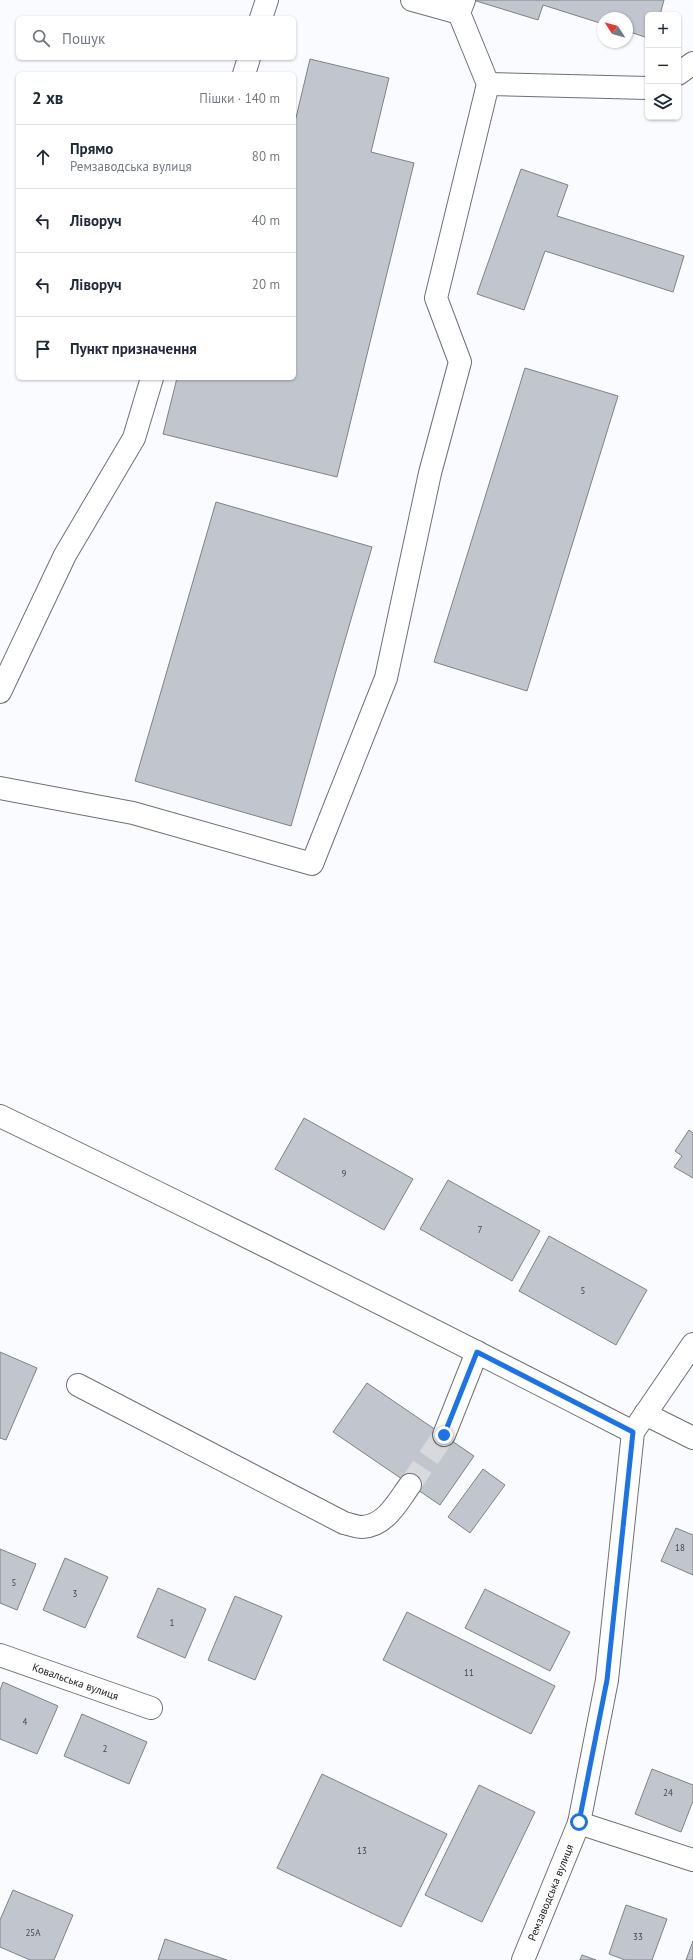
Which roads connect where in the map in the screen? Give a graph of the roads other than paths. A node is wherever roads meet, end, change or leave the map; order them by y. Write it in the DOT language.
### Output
graph roads {
  1 [pos="267,0"];
  2 [pos="412,0"];
  3 [pos="461,6"];
  4 [pos="262,16"];
  5 [pos="248,60"];
  6 [pos="693,63"];
  7 [pos="245,72"];
  8 [pos="681,72"];
  9 [pos="488,84"];
  10 [pos="645,88"];
  11 [pos="151,380"];
  12 [pos="0,692"];
  13 [pos="0,788"];
  14 [pos="0,1116"];
  15 [pos="693,1344"];
  16 [pos="477,1352"];
  17 [pos="78,1385"];
  18 [pos="639,1423"];
  19 [pos="444,1435"];
  20 [pos="693,1438"];
  21 [pos="410,1485"];
  22 [pos="0,1655"];
  23 [pos="151,1708"];
  24 [pos="579,1822"];
  25 [pos="693,1860"];
  26 [pos="523,1960"];
  1 -- 4 [label="street"];
  2 -- 3 [label="street"];
  3 -- 9 [label="street"];
  5 -- 7 [label="street"];
  6 -- 8 [label="street"];
  9 -- 10 [label="street"];
  9 -- 13 [label="street"];
  11 -- 12 [label="street"];
  14 -- 16 [label="street"];
  15 -- 18 [label="street, Ремзаводська вулиця"];
  16 -- 18 [label="street"];
  16 -- 19 [label="street"];
  17 -- 21 [label="street"];
  18 -- 20 [label="street"];
  18 -- 24 [label="street, Ремзаводська вулиця"];
  22 -- 23 [label="street, Ковальська вулиця"];
  24 -- 25 [label="street"];
  24 -- 26 [label="street, Ремзаводська вулиця"];
}
